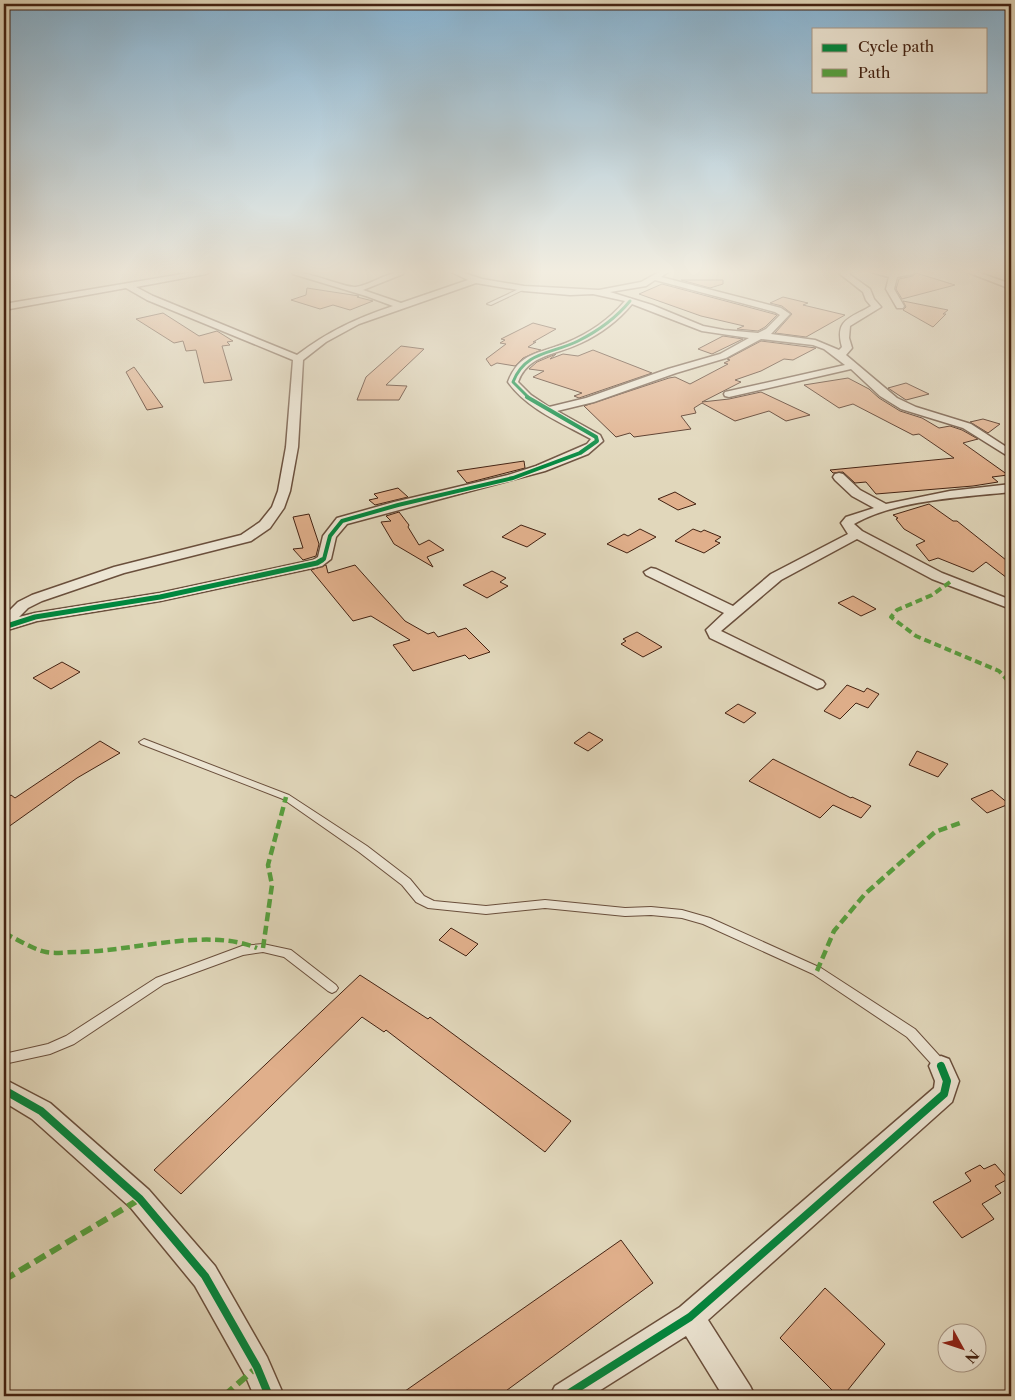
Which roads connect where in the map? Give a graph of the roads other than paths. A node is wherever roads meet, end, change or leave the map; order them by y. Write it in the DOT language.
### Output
graph roads {
  1 [pos="245,337"];
  2 [pos="328,337"];
  3 [pos="584,337"];
  4 [pos="757,337"];
  5 [pos="761,337"];
  6 [pos="844,337"];
  7 [pos="840,355"];
  8 [pos="298,359"];
  9 [pos="852,366"];
  10 [pos="729,394"];
  11 [pos="548,410"];
  12 [pos="1011,455"];
  13 [pos="839,476"];
  14 [pos="1009,492"];
  15 [pos="884,508"];
  16 [pos="857,534"];
  17 [pos="652,572"];
  18 [pos="1011,606"];
  19 [pos="734,612"];
  20 [pos="4,626"];
  21 [pos="817,684"];
  22 [pos="144,742"];
  23 [pos="332,988"];
  24 [pos="4,1060"];
  25 [pos="941,1066"];
  26 [pos="4,1090"];
  27 [pos="690,1317"];
  28 [pos="269,1396"];
  29 [pos="565,1396"];
  30 [pos="740,1396"];
  1 -- 8 [label="street"];
  2 -- 8 [label="street"];
  3 -- 11 [label="street"];
  4 -- 11 [label="street"];
  5 -- 7 [label="street"];
  6 -- 7 [label="street"];
  7 -- 9 [label="street"];
  8 -- 20 [label="street"];
  9 -- 10 [label="street"];
  9 -- 12 [label="street"];
  11 -- 20 [label="street"];
  13 -- 15 [label="street"];
  14 -- 15 [label="street"];
  15 -- 16 [label="street"];
  16 -- 18 [label="street"];
  16 -- 19 [label="street"];
  17 -- 19 [label="street"];
  19 -- 21 [label="street"];
  22 -- 25 [label="lane"];
  23 -- 24 [label="lane"];
  25 -- 27 [label="street"];
  26 -- 28 [label="street"];
  27 -- 29 [label="street"];
  27 -- 30 [label="street"];
}
